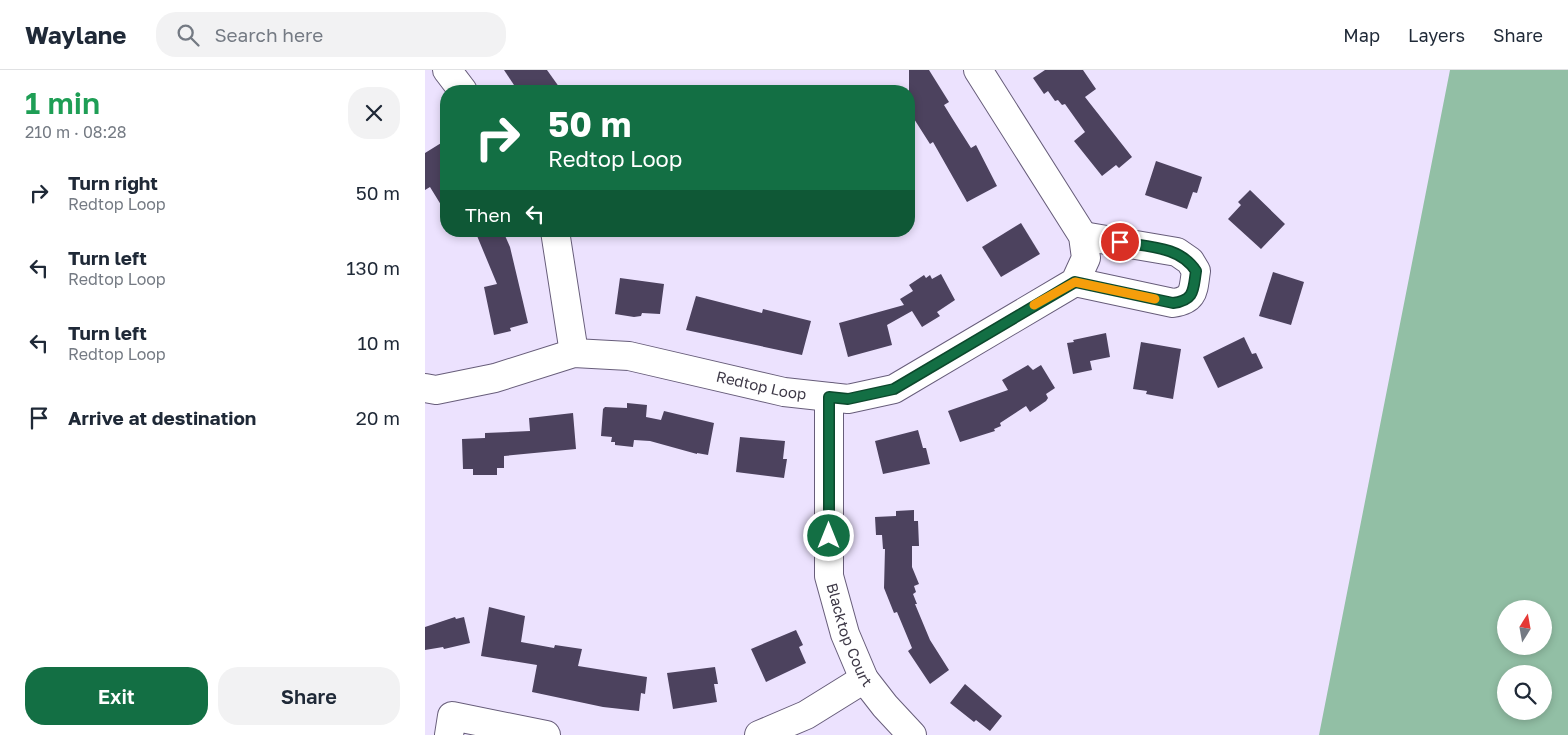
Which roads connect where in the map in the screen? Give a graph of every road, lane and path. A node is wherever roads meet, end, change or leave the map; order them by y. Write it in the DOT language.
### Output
graph roads {
  1 [pos="447,70"];
  2 [pos="978,70"];
  3 [pos="458,85"];
  4 [pos="1083,236"];
  5 [pos="556,237"];
  6 [pos="1075,282"];
  7 [pos="574,353"];
  8 [pos="425,388"];
  9 [pos="829,397"];
  10 [pos="865,679"];
  11 [pos="449,735"];
  12 [pos="546,735"];
  13 [pos="759,735"];
  14 [pos="912,735"];
  1 -- 3 [label="street"];
  2 -- 4 [label="street"];
  4 -- 6 [label="street"];
  4 -- 6 [label="street"];
  5 -- 7 [label="street"];
  6 -- 9 [label="street, Redtop Loop"];
  7 -- 8 [label="street, Redtop Loop"];
  7 -- 9 [label="street, Redtop Loop"];
  9 -- 10 [label="street, Blacktop Court"];
  10 -- 13 [label="street"];
  10 -- 14 [label="street, Blacktop Court"];
  11 -- 12 [label="street"];
}
